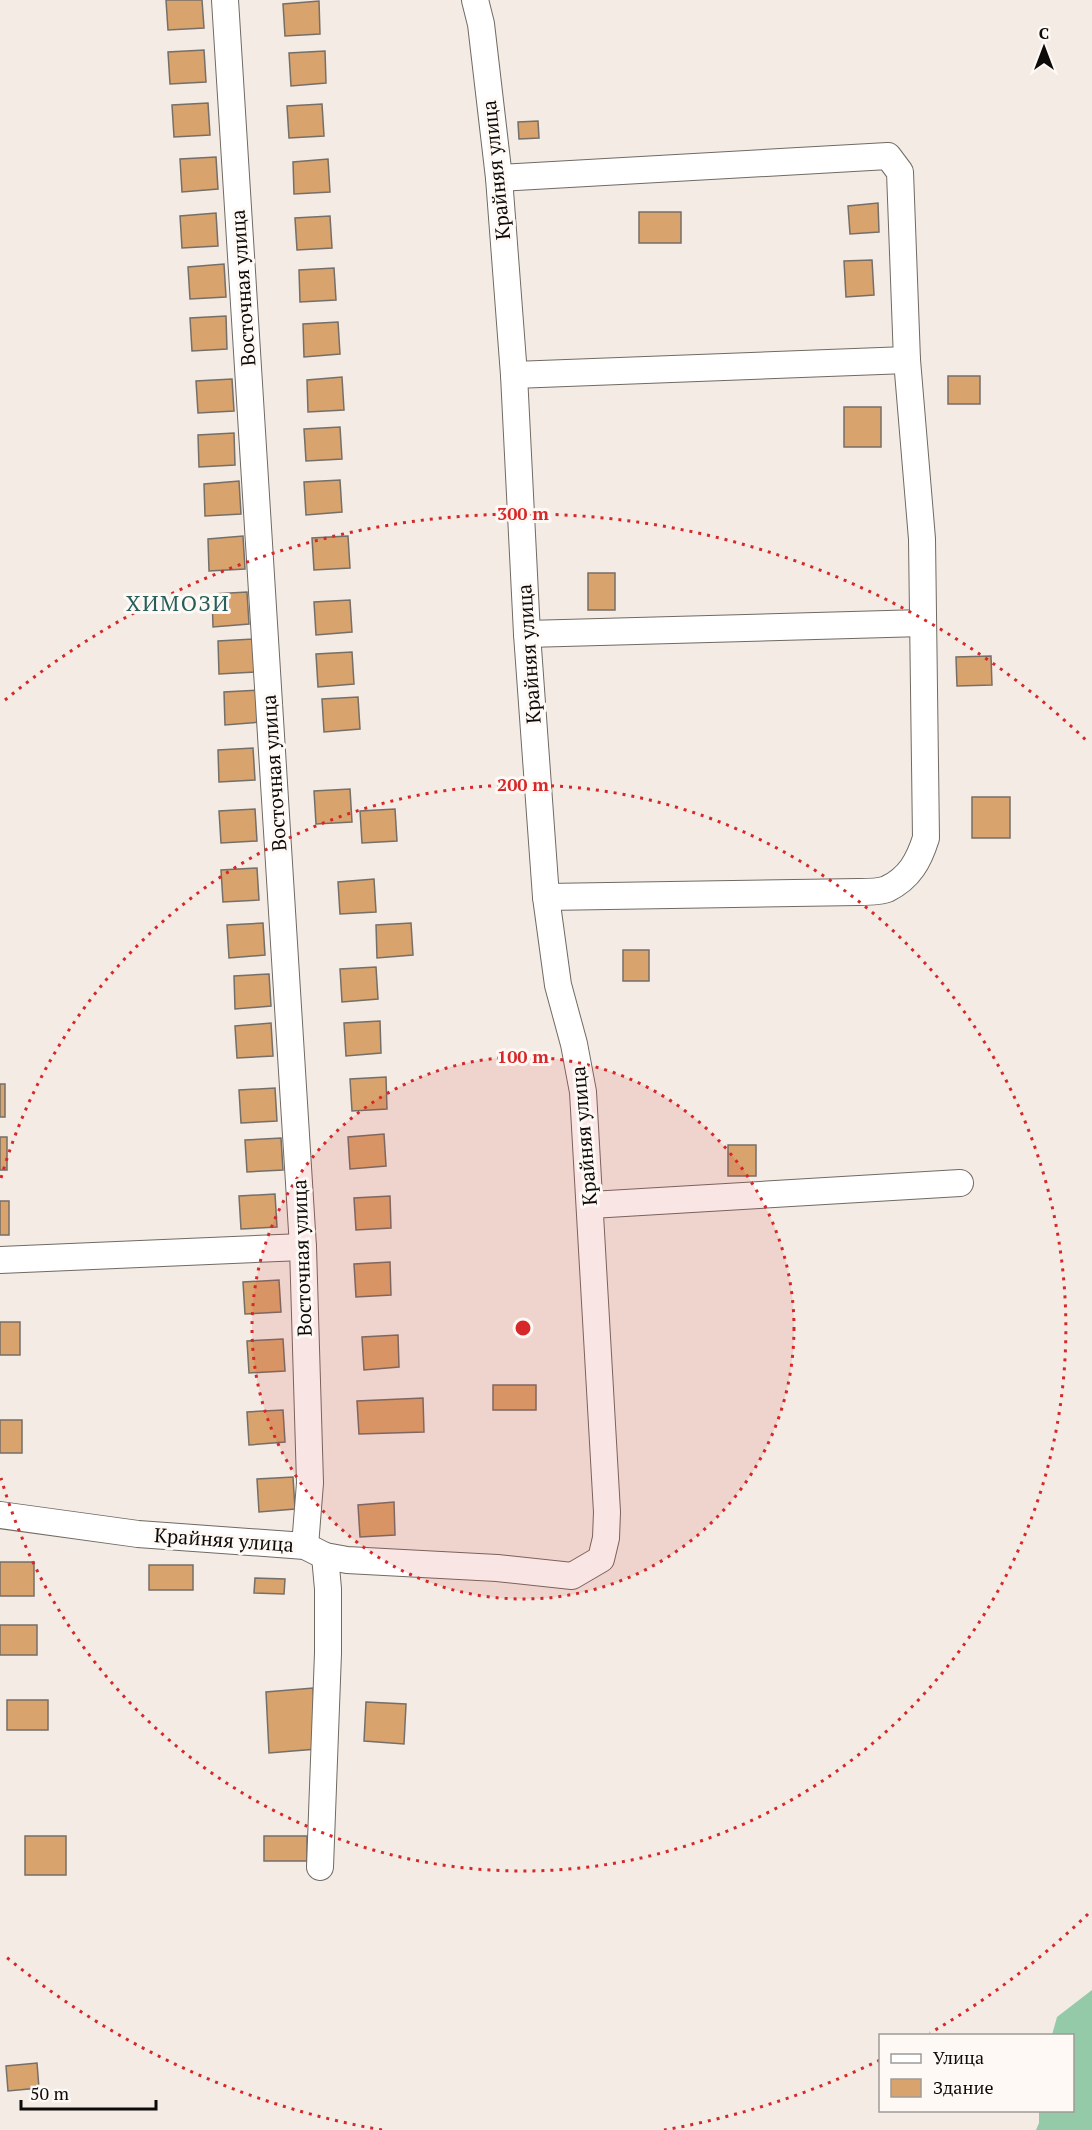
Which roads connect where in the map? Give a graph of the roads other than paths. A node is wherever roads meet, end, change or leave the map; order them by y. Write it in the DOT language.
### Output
graph roads {
  1 [pos="225,0"];
  2 [pos="475,0"];
  3 [pos="499,178"];
  4 [pos="907,360"];
  5 [pos="514,375"];
  6 [pos="923,623"];
  7 [pos="527,634"];
  8 [pos="546,897"];
  9 [pos="960,1184"];
  10 [pos="591,1205"];
  11 [pos="303,1247"];
  12 [pos="0,1260"];
  13 [pos="0,1515"];
  14 [pos="315,1551"];
  15 [pos="320,1867"];
  1 -- 11 [label="street, Восточная улица"];
  2 -- 3 [label="street, Крайняя улица"];
  3 -- 4 [label="street"];
  3 -- 5 [label="street, Крайняя улица"];
  4 -- 5 [label="street"];
  4 -- 6 [label="street"];
  5 -- 7 [label="street, Крайняя улица"];
  6 -- 7 [label="street"];
  6 -- 8 [label="street"];
  7 -- 8 [label="street, Крайняя улица"];
  8 -- 10 [label="street, Крайняя улица"];
  9 -- 10 [label="street"];
  10 -- 14 [label="street, Крайняя улица"];
  11 -- 12 [label="street"];
  11 -- 14 [label="street, Восточная улица"];
  13 -- 14 [label="street, Крайняя улица"];
  14 -- 15 [label="street, Восточная улица"];
}
